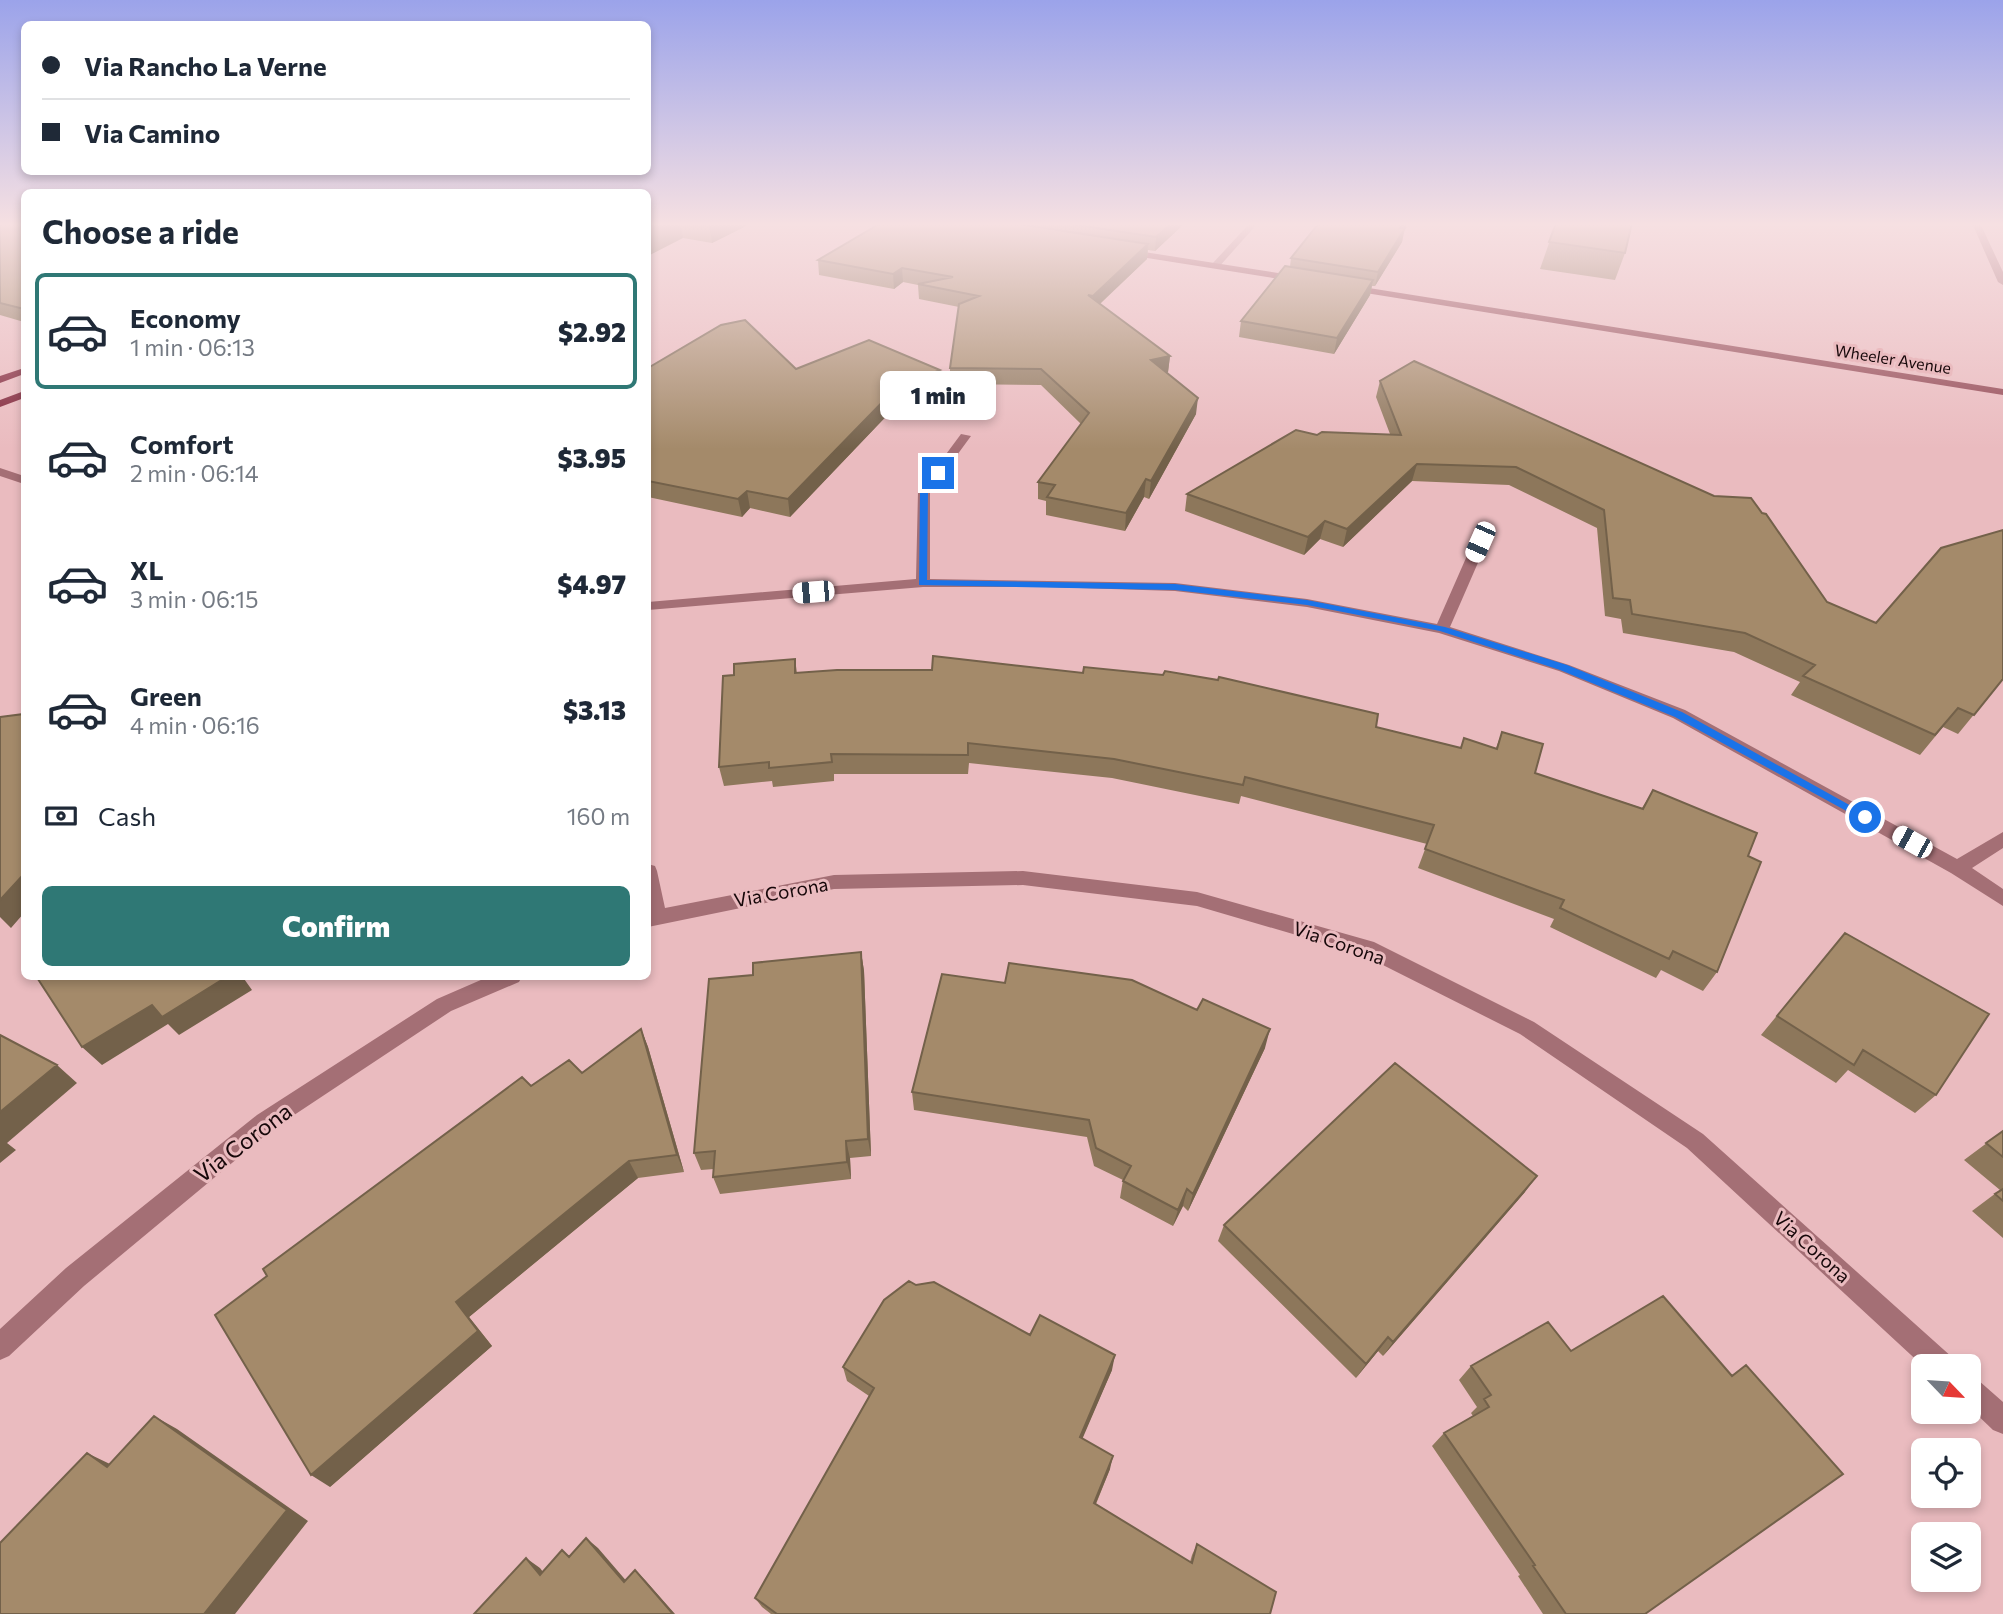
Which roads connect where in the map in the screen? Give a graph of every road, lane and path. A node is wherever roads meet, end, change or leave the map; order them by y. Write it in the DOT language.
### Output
graph roads {
  1 [pos="1415,298"];
  2 [pos="21,371"];
  3 [pos="0,380"];
  4 [pos="2003,392"];
  5 [pos="21,395"];
  6 [pos="0,404"];
  7 [pos="965,436"];
  8 [pos="0,472"];
  9 [pos="21,479"];
  10 [pos="1480,542"];
  11 [pos="923,583"];
  12 [pos="651,606"];
  13 [pos="1442,629"];
  14 [pos="2003,839"];
  15 [pos="1958,868"];
  16 [pos="2003,899"];
  17 [pos="652,917"];
  18 [pos="503,980"];
  19 [pos="0,1347"];
  20 [pos="1930,1354"];
  21 [pos="1981,1400"];
  22 [pos="2003,1420"];
  1 -- 4 [label="main road, Wheeler Avenue"];
  2 -- 3 [label="main road"];
  5 -- 6 [label="main road"];
  7 -- 11 [label="street"];
  8 -- 9 [label="street"];
  10 -- 13 [label="street"];
  11 -- 12 [label="street"];
  11 -- 13 [label="street"];
  13 -- 15 [label="street"];
  14 -- 15 [label="street"];
  15 -- 16 [label="street"];
  17 -- 20 [label="street, Via Corona"];
  18 -- 19 [label="street, Via Corona"];
  21 -- 22 [label="street"];
}
